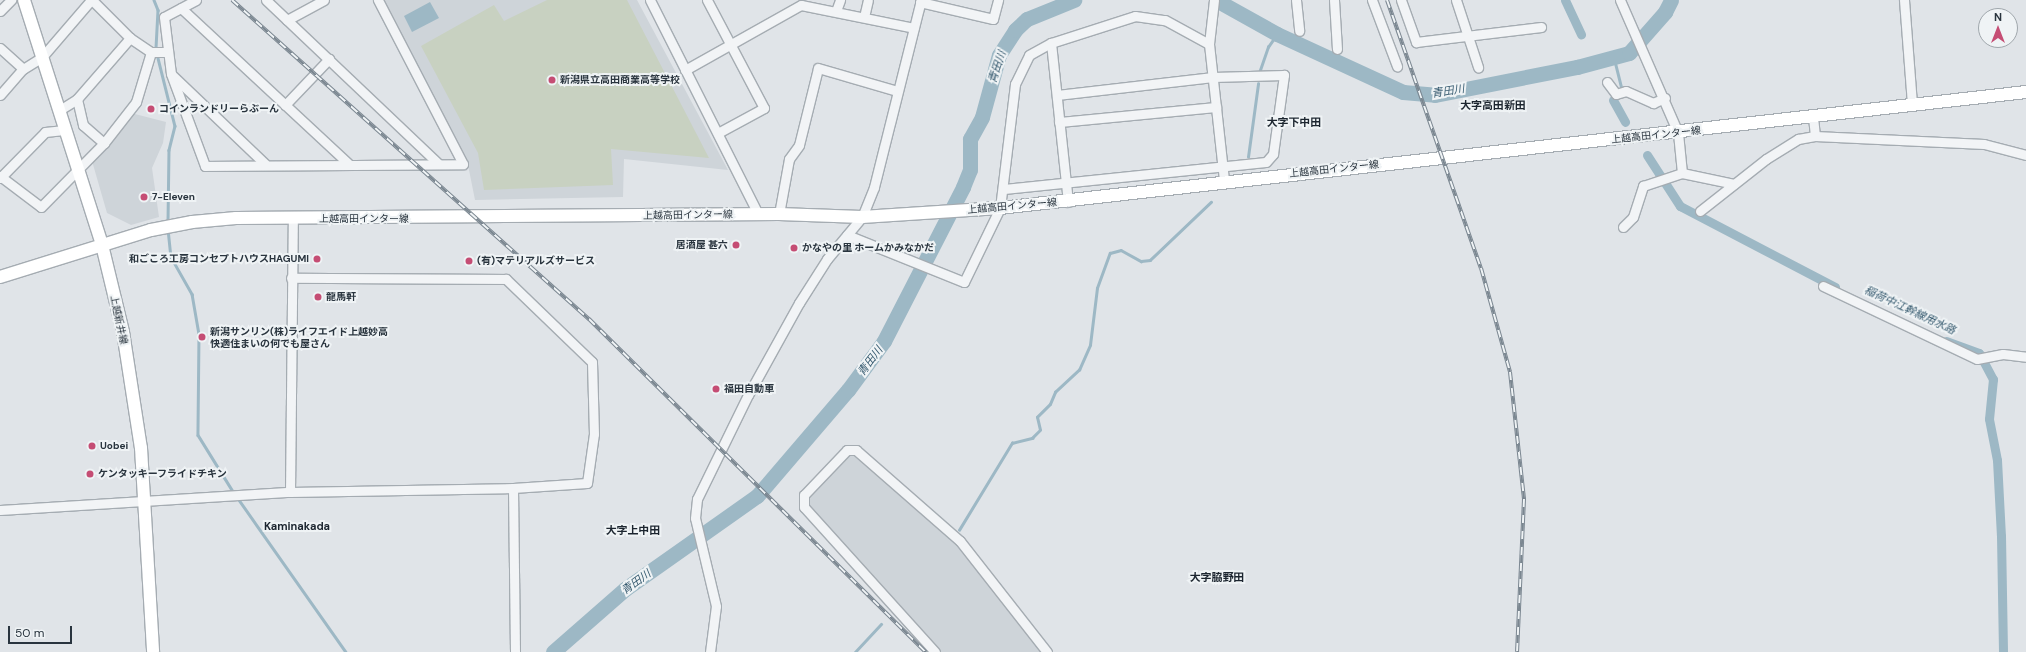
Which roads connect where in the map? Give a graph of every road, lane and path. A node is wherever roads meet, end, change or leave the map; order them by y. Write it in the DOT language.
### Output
graph roads {
  1 [pos="11,0"];
  2 [pos="24,0"];
  3 [pos="91,0"];
  4 [pos="196,0"];
  5 [pos="266,0"];
  6 [pos="324,0"];
  7 [pos="378,0"];
  8 [pos="650,0"];
  9 [pos="707,0"];
  10 [pos="840,0"];
  11 [pos="868,0"];
  12 [pos="998,0"];
  13 [pos="1214,0"];
  14 [pos="1296,0"];
  15 [pos="1334,0"];
  16 [pos="1372,0"];
  17 [pos="1401,0"];
  18 [pos="1456,0"];
  19 [pos="1620,0"];
  20 [pos="1904,0"];
  21 [pos="920,1"];
  22 [pos="181,8"];
  23 [pos="0,11"];
  24 [pos="836,11"];
  25 [pos="864,17"];
  26 [pos="287,20"];
  27 [pos="1541,27"];
  28 [pos="914,28"];
  29 [pos="1299,31"];
  30 [pos="1468,36"];
  31 [pos="130,38"];
  32 [pos="1051,43"];
  33 [pos="1209,44"];
  34 [pos="731,47"];
  35 [pos="0,48"];
  36 [pos="1337,49"];
  37 [pos="151,52"];
  38 [pos="165,52"];
  39 [pos="42,57"];
  40 [pos="329,59"];
  41 [pos="1397,66"];
  42 [pos="1478,67"];
  43 [pos="23,69"];
  44 [pos="685,70"];
  45 [pos="171,74"];
  46 [pos="1213,77"];
  47 [pos="1607,82"];
  48 [pos="897,91"];
  49 [pos="2026,92"];
  50 [pos="0,95"];
  51 [pos="1057,95"];
  52 [pos="77,98"];
  53 [pos="1665,98"];
  54 [pos="285,105"];
  55 [pos="1912,105"];
  56 [pos="1216,107"];
  57 [pos="58,111"];
  58 [pos="1813,117"];
  59 [pos="1059,122"];
  60 [pos="64,130"];
  61 [pos="718,133"];
  62 [pos="1678,133"];
  63 [pos="1815,136"];
  64 [pos="104,143"];
  65 [pos="2026,155"];
  66 [pos="348,163"];
  67 [pos="438,163"];
  68 [pos="265,164"];
  69 [pos="1223,165"];
  70 [pos="77,171"];
  71 [pos="1682,173"];
  72 [pos="0,177"];
  73 [pos="1224,180"];
  74 [pos="1066,182"];
  75 [pos="1734,184"];
  76 [pos="1004,189"];
  77 [pos="1068,202"];
  78 [pos="1000,208"];
  79 [pos="1700,211"];
  80 [pos="758,214"];
  81 [pos="779,214"];
  82 [pos="862,217"];
  83 [pos="293,218"];
  84 [pos="1623,227"];
  85 [pos="847,235"];
  86 [pos="102,245"];
  87 [pos="0,276"];
  88 [pos="291,278"];
  89 [pos="1823,286"];
  90 [pos="2026,357"];
  91 [pos="513,488"];
  92 [pos="290,492"];
  93 [pos="145,500"];
  94 [pos="0,510"];
  95 [pos="153,652"];
  96 [pos="515,652"];
  97 [pos="710,652"];
  98 [pos="935,652"];
  99 [pos="1047,652"];
  1 -- 23 [label="street"];
  2 -- 39 [label="main road, 上越新井線"];
  3 -- 31 [label="street"];
  3 -- 39 [label="street"];
  4 -- 22 [label="street"];
  5 -- 26 [label="street"];
  6 -- 26 [label="street"];
  7 -- 67 [label="street"];
  8 -- 44 [label="street"];
  9 -- 34 [label="street"];
  10 -- 24 [label="street"];
  11 -- 25 [label="street"];
  12 -- 21 [label="street"];
  13 -- 33 [label="street"];
  14 -- 29 [label="street"];
  15 -- 36 [label="street"];
  16 -- 41 [label="street"];
  17 -- 30 [label="street"];
  18 -- 30 [label="street"];
  19 -- 53 [label="street"];
  20 -- 55 [label="street"];
  21 -- 28 [label="street"];
  22 -- 38 [label="street"];
  22 -- 54 [label="street"];
  24 -- 25 [label="street"];
  24 -- 34 [label="street"];
  25 -- 28 [label="street"];
  26 -- 40 [label="street"];
  27 -- 30 [label="street"];
  28 -- 48 [label="street"];
  30 -- 42 [label="street"];
  31 -- 37 [label="street"];
  31 -- 52 [label="street"];
  32 -- 33 [label="street"];
  32 -- 51 [label="street"];
  32 -- 76 [label="street"];
  33 -- 46 [label="street"];
  34 -- 44 [label="street"];
  34 -- 61 [label="street"];
  35 -- 43 [label="street"];
  37 -- 38 [label="street"];
  37 -- 64 [label="street"];
  38 -- 45 [label="street"];
  39 -- 43 [label="street"];
  39 -- 57 [label="main road, 上越新井線"];
  40 -- 54 [label="street"];
  40 -- 67 [label="street"];
  43 -- 50 [label="street"];
  44 -- 61 [label="street"];
  45 -- 68 [label="street"];
  45 -- 68 [label="street"];
  46 -- 51 [label="street"];
  46 -- 56 [label="street"];
  46 -- 69 [label="street"];
  47 -- 53 [label="street"];
  48 -- 81 [label="street"];
  48 -- 82 [label="street"];
  49 -- 55 [label="main road, 上越高田インター線"];
  51 -- 59 [label="street"];
  52 -- 57 [label="street"];
  52 -- 64 [label="street"];
  53 -- 62 [label="street"];
  54 -- 66 [label="street"];
  55 -- 58 [label="main road, 上越高田インター線"];
  56 -- 59 [label="street"];
  56 -- 69 [label="street"];
  57 -- 60 [label="main road, 上越新井線"];
  58 -- 62 [label="main road, 上越高田インター線"];
  58 -- 63 [label="street"];
  59 -- 74 [label="street"];
  60 -- 70 [label="main road, 上越新井線"];
  60 -- 72 [label="street"];
  61 -- 80 [label="street"];
  62 -- 71 [label="street"];
  62 -- 73 [label="main road, 上越高田インター線"];
  63 -- 65 [label="street"];
  63 -- 75 [label="street"];
  64 -- 70 [label="street"];
  66 -- 67 [label="street"];
  66 -- 68 [label="street"];
  69 -- 73 [label="street"];
  69 -- 74 [label="street"];
  70 -- 72 [label="street"];
  70 -- 86 [label="main road, 上越新井線"];
  71 -- 75 [label="street"];
  71 -- 84 [label="street"];
  73 -- 77 [label="main road, 上越高田インター線"];
  74 -- 76 [label="street"];
  74 -- 77 [label="street"];
  75 -- 79 [label="street"];
  76 -- 78 [label="street"];
  77 -- 78 [label="main road, 上越高田インター線"];
  78 -- 82 [label="main road, 上越高田インター線"];
  78 -- 85 [label="street"];
  80 -- 81 [label="main road, 上越高田インター線"];
  80 -- 83 [label="main road, 上越高田インター線"];
  81 -- 82 [label="main road, 上越高田インター線"];
  82 -- 85 [label="street"];
  83 -- 86 [label="main road, 上越高田インター線"];
  83 -- 88 [label="street"];
  85 -- 97 [label="street"];
  86 -- 87 [label="main road, 上越高田インター線"];
  86 -- 93 [label="main road, 上越新井線"];
  88 -- 91 [label="street"];
  88 -- 92 [label="street"];
  89 -- 90 [label="street"];
  91 -- 92 [label="street"];
  91 -- 96 [label="street"];
  92 -- 93 [label="street"];
  93 -- 94 [label="street"];
  93 -- 95 [label="main road, 上越新井線"];
  98 -- 99 [label="street"];
}
